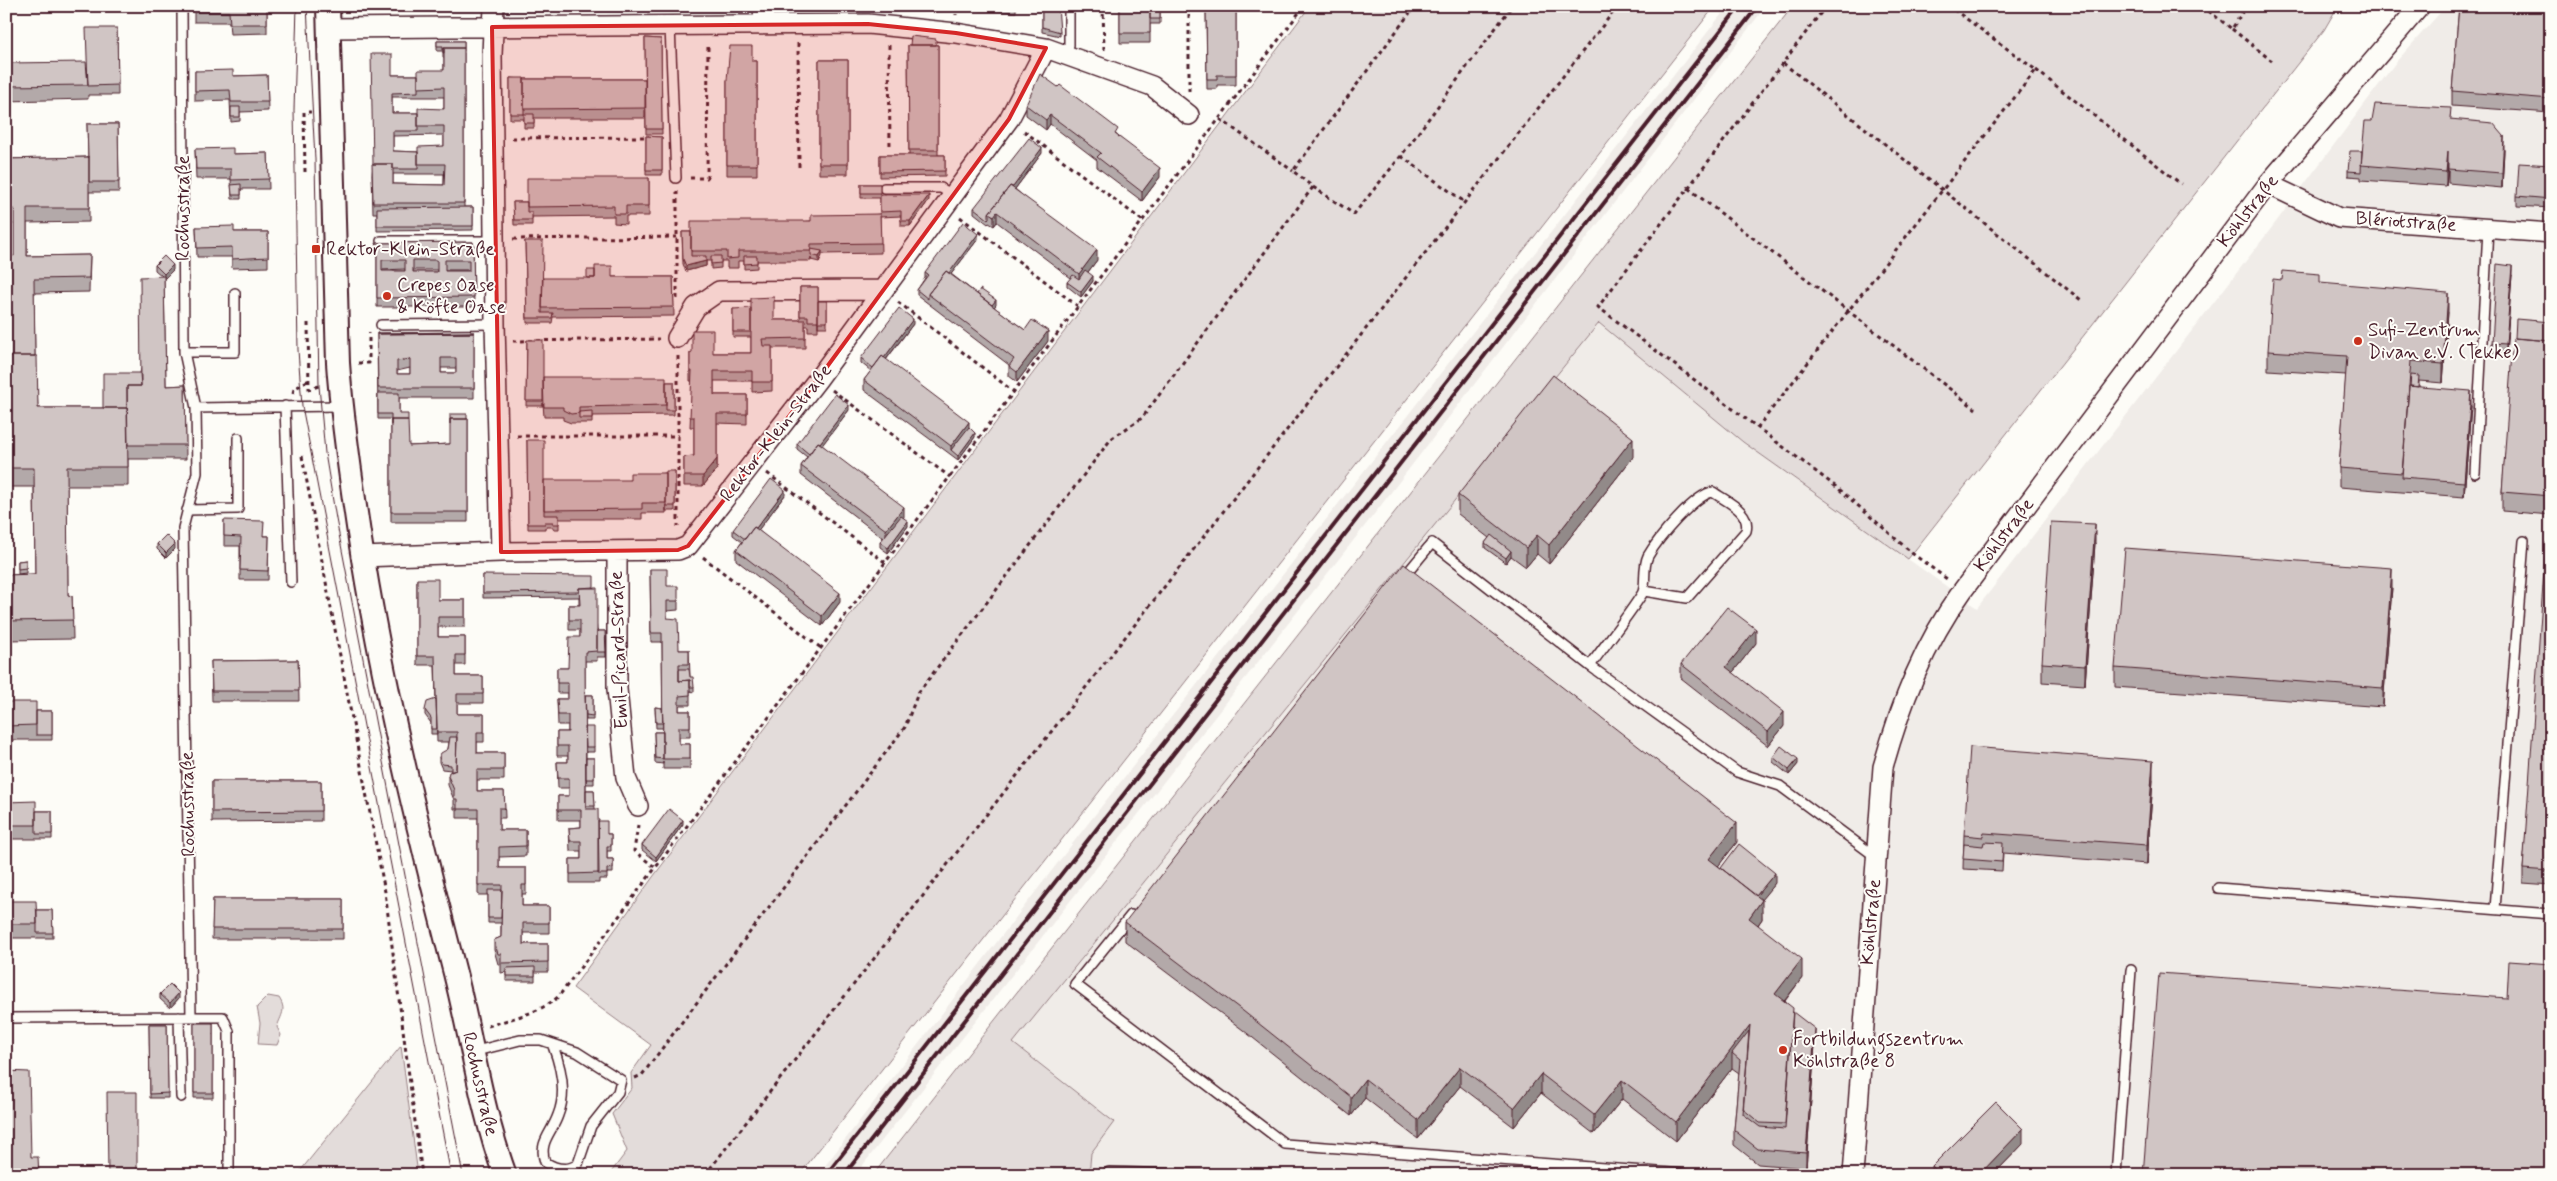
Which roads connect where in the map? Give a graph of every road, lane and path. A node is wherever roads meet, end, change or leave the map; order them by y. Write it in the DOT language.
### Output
graph roads {
  1 [pos="182,6"];
  2 [pos="494,6"];
  3 [pos="1069,6"];
  4 [pos="1103,6"];
  5 [pos="1189,6"];
  6 [pos="1304,6"];
  7 [pos="1415,6"];
  8 [pos="1512,6"];
  9 [pos="1618,6"];
  10 [pos="1826,6"];
  11 [pos="1949,6"];
  12 [pos="2202,6"];
  13 [pos="2246,6"];
  14 [pos="2420,6"];
  15 [pos="764,15"];
  16 [pos="328,17"];
  17 [pos="798,24"];
  18 [pos="708,25"];
  19 [pos="670,26"];
  20 [pos="889,26"];
  21 [pos="492,27"];
  22 [pos="2232,29"];
  23 [pos="1046,48"];
  24 [pos="1066,55"];
  25 [pos="2272,61"];
  26 [pos="1783,64"];
  27 [pos="1104,68"];
  28 [pos="2036,70"];
  29 [pos="1189,115"];
  30 [pos="1220,119"];
  31 [pos="1009,120"];
  32 [pos="304,124"];
  33 [pos="674,137"];
  34 [pos="494,138"];
  35 [pos="890,149"];
  36 [pos="1401,156"];
  37 [pos="799,167"];
  38 [pos="1293,171"];
  39 [pos="305,172"];
  40 [pos="676,178"];
  41 [pos="2181,184"];
  42 [pos="2268,184"];
  43 [pos="1313,187"];
  44 [pos="884,188"];
  45 [pos="1688,188"];
  46 [pos="1943,190"];
  47 [pos="950,201"];
  48 [pos="1466,203"];
  49 [pos="1143,221"];
  50 [pos="2488,229"];
  51 [pos="2551,233"];
  52 [pos="677,237"];
  53 [pos="495,240"];
  54 [pos="380,241"];
  55 [pos="882,290"];
  56 [pos="235,293"];
  57 [pos="2081,300"];
  58 [pos="677,301"];
  59 [pos="1079,307"];
  60 [pos="1849,310"];
  61 [pos="308,323"];
  62 [pos="368,325"];
  63 [pos="381,325"];
  64 [pos="496,333"];
  65 [pos="677,338"];
  66 [pos="184,352"];
  67 [pos="338,363"];
  68 [pos="309,368"];
  69 [pos="818,380"];
  70 [pos="1014,392"];
  71 [pos="285,406"];
  72 [pos="341,406"];
  73 [pos="196,408"];
  74 [pos="1976,409"];
  75 [pos="1757,428"];
  76 [pos="498,436"];
  77 [pos="679,436"];
  78 [pos="238,438"];
  79 [pos="302,455"];
  80 [pos="753,462"];
  81 [pos="2475,473"];
  82 [pos="950,477"];
  83 [pos="186,510"];
  84 [pos="2524,541"];
  85 [pos="683,548"];
  86 [pos="501,552"];
  87 [pos="617,552"];
  88 [pos="361,557"];
  89 [pos="886,563"];
  90 [pos="291,582"];
  91 [pos="1394,589"];
  92 [pos="1963,590"];
  93 [pos="1644,591"];
  94 [pos="821,648"];
  95 [pos="1590,666"];
  96 [pos="638,806"];
  97 [pos="1876,858"];
  98 [pos="656,868"];
  99 [pos="2218,888"];
  100 [pos="1138,907"];
  101 [pos="2495,910"];
  102 [pos="2551,914"];
  103 [pos="2131,970"];
  104 [pos="179,1017"];
  105 [pos="191,1017"];
  106 [pos="6,1018"];
  107 [pos="467,1030"];
  108 [pos="553,1046"];
  109 [pos="472,1052"];
  110 [pos="632,1079"];
  111 [pos="181,1096"];
  112 [pos="229,1175"];
  113 [pos="422,1175"];
  114 [pos="505,1175"];
  115 [pos="705,1175"];
  116 [pos="1109,1175"];
  117 [pos="1212,1175"];
  118 [pos="1698,1175"];
  119 [pos="1854,1175"];
  120 [pos="2116,1175"];
  1 -- 66 [label="lane, Rochusstraße"];
  2 -- 21 [label="street"];
  3 -- 24 [label="lane"];
  4 -- 27 [label="path"];
  5 -- 29 [label="path"];
  6 -- 30 [label="path"];
  7 -- 38 [label="path"];
  8 -- 36 [label="path"];
  9 -- 48 [label="path"];
  10 -- 26 [label="path"];
  11 -- 28 [label="path"];
  12 -- 22 [label="path"];
  13 -- 22 [label="path"];
  14 -- 42 [label="street, Köhlstraße"];
  15 -- 17 [label="street"];
  15 -- 18 [label="street"];
  16 -- 21 [label="street"];
  16 -- 67 [label="street, Rochusstraße"];
  17 -- 20 [label="street"];
  17 -- 37 [label="path"];
  18 -- 19 [label="street"];
  18 -- 40 [label="path"];
  19 -- 21 [label="street"];
  19 -- 33 [label="lane"];
  20 -- 23 [label="street"];
  20 -- 35 [label="path"];
  21 -- 34 [label="street"];
  22 -- 25 [label="path"];
  23 -- 24 [label="street"];
  23 -- 31 [label="street, Rektor-Klein-Straße"];
  24 -- 27 [label="street"];
  26 -- 45 [label="path"];
  26 -- 46 [label="path"];
  27 -- 29 [label="street"];
  28 -- 41 [label="path"];
  28 -- 46 [label="path"];
  30 -- 38 [label="path"];
  30 -- 49 [label="path"];
  31 -- 47 [label="street, Rektor-Klein-Straße"];
  31 -- 49 [label="path"];
  32 -- 39 [label="path"];
  33 -- 34 [label="path"];
  33 -- 40 [label="lane"];
  34 -- 53 [label="street"];
  36 -- 43 [label="path"];
  36 -- 48 [label="path"];
  38 -- 43 [label="path"];
  40 -- 52 [label="path"];
  42 -- 50 [label="street, Blériotstraße"];
  42 -- 92 [label="street, Köhlstraße"];
  43 -- 110 [label="path"];
  44 -- 47 [label="lane"];
  45 -- 60 [label="path"];
  45 -- 75 [label="path"];
  46 -- 57 [label="path"];
  46 -- 60 [label="path"];
  47 -- 55 [label="street, Rektor-Klein-Straße"];
  47 -- 59 [label="path"];
  48 -- 115 [label="path"];
  49 -- 59 [label="path"];
  50 -- 51 [label="street, Blériotstraße"];
  50 -- 81 [label="lane"];
  52 -- 53 [label="path"];
  52 -- 58 [label="path"];
  53 -- 54 [label="lane"];
  53 -- 64 [label="street"];
  55 -- 65 [label="street"];
  55 -- 69 [label="street, Rektor-Klein-Straße"];
  55 -- 70 [label="path"];
  56 -- 66 [label="lane"];
  59 -- 70 [label="path"];
  60 -- 74 [label="path"];
  60 -- 75 [label="path"];
  61 -- 68 [label="path"];
  62 -- 67 [label="path"];
  63 -- 64 [label="lane"];
  64 -- 65 [label="path"];
  64 -- 76 [label="street"];
  65 -- 77 [label="path"];
  66 -- 73 [label="lane, Rochusstraße"];
  67 -- 72 [label="street, Rochusstraße"];
  69 -- 80 [label="street, Rektor-Klein-Straße"];
  69 -- 82 [label="path"];
  70 -- 82 [label="path"];
  71 -- 72 [label="lane"];
  71 -- 73 [label="lane"];
  71 -- 90 [label="lane"];
  72 -- 88 [label="street, Rochusstraße"];
  73 -- 83 [label="lane, Rochusstraße"];
  75 -- 92 [label="path"];
  76 -- 77 [label="path"];
  76 -- 86 [label="street"];
  77 -- 85 [label="path"];
  78 -- 83 [label="lane"];
  79 -- 113 [label="path"];
  80 -- 85 [label="street, Rektor-Klein-Straße"];
  80 -- 89 [label="path"];
  82 -- 89 [label="path"];
  83 -- 105 [label="lane, Rochusstraße"];
  84 -- 101 [label="lane"];
  85 -- 87 [label="street"];
  85 -- 94 [label="path"];
  86 -- 87 [label="street"];
  86 -- 88 [label="street"];
  87 -- 96 [label="street, Emil-Picard-Straße"];
  88 -- 107 [label="street, Rochusstraße"];
  89 -- 94 [label="path"];
  91 -- 95 [label="lane"];
  92 -- 97 [label="street, Köhlstraße"];
  93 -- 93 [label="lane"];
  93 -- 95 [label="lane"];
  94 -- 98 [label="path"];
  95 -- 97 [label="lane"];
  96 -- 98 [label="path"];
  97 -- 119 [label="street, Köhlstraße"];
  98 -- 107 [label="path"];
  99 -- 101 [label="lane"];
  100 -- 118 [label="lane"];
  101 -- 102 [label="lane"];
  103 -- 120 [label="lane"];
  104 -- 105 [label="lane"];
  104 -- 106 [label="lane"];
  104 -- 111 [label="lane"];
  105 -- 112 [label="lane"];
  107 -- 109 [label="street, Rochusstraße"];
  108 -- 108 [label="lane"];
  108 -- 109 [label="lane"];
  109 -- 114 [label="street, Rochusstraße"];
  116 -- 117 [label="lane"];
}
